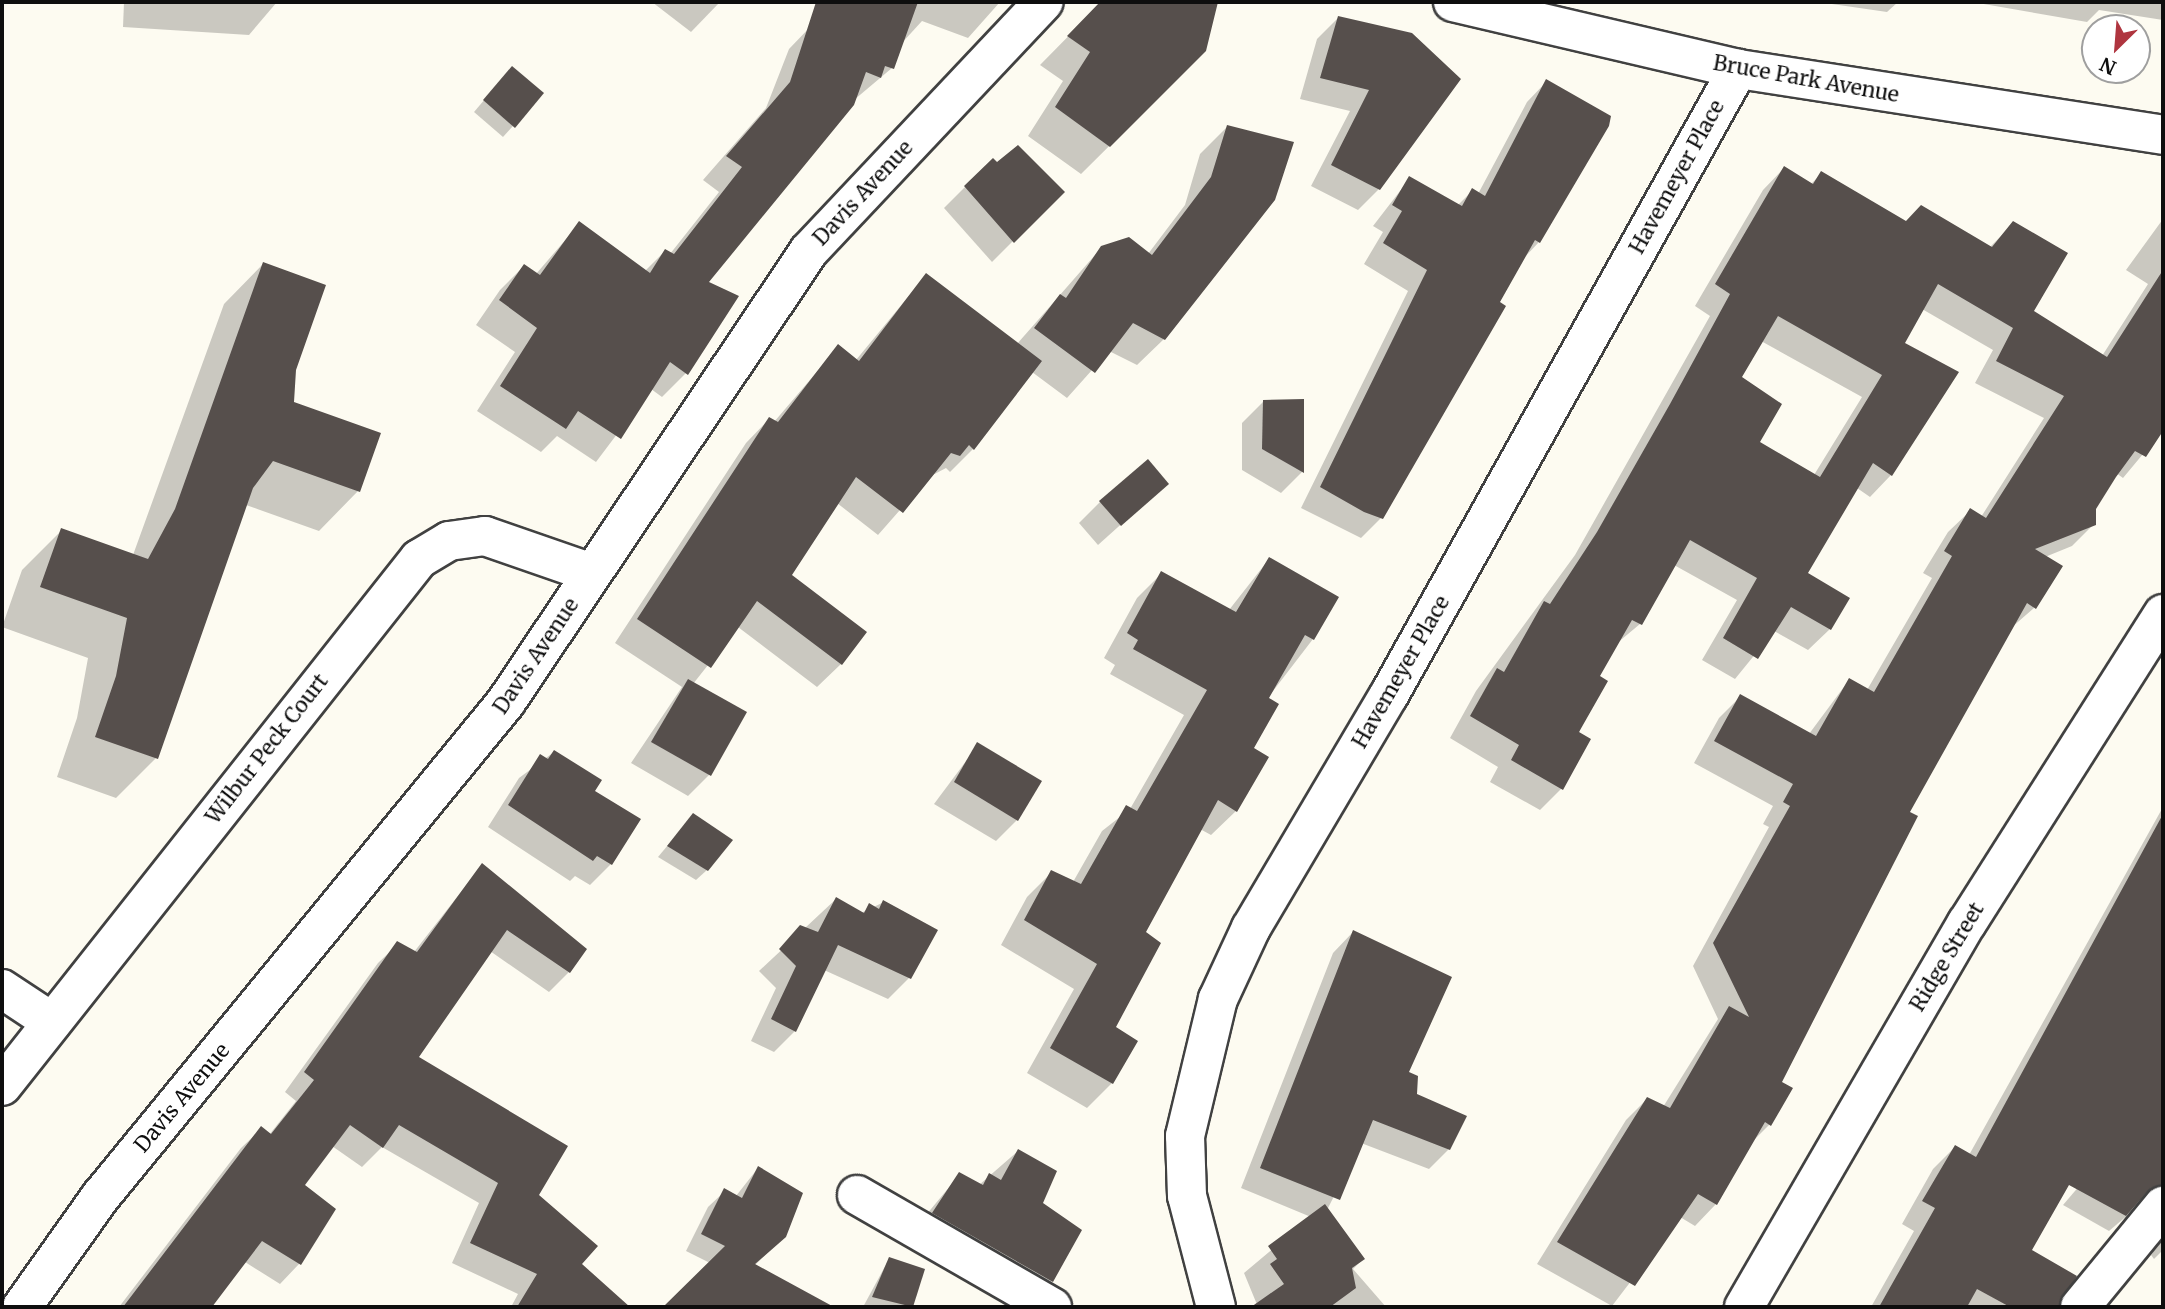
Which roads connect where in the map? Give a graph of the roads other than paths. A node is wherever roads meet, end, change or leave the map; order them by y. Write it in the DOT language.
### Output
graph roads {
  1 [pos="1044,2"];
  2 [pos="1453,2"];
  3 [pos="1738,69"];
  4 [pos="2163,135"];
  5 [pos="593,573"];
  6 [pos="2163,614"];
  7 [pos="2,989"];
  8 [pos="52,1022"];
  9 [pos="2,1086"];
  10 [pos="857,1195"];
  11 [pos="2163,1206"];
  12 [pos="22,1307"];
  13 [pos="1052,1307"];
  14 [pos="1216,1307"];
  15 [pos="1744,1307"];
  16 [pos="2080,1307"];
  1 -- 5 [label="street, Davis Avenue"];
  2 -- 3 [label="street, Bruce Park Avenue"];
  3 -- 4 [label="street, Bruce Park Avenue"];
  3 -- 14 [label="street, Havemeyer Place"];
  5 -- 8 [label="street, Wilbur Peck Court"];
  5 -- 12 [label="street, Davis Avenue"];
  6 -- 15 [label="street, Ridge Street"];
  7 -- 8 [label="street"];
  8 -- 9 [label="street, Wilbur Peck Court"];
  10 -- 13 [label="street"];
  11 -- 16 [label="street"];
}
